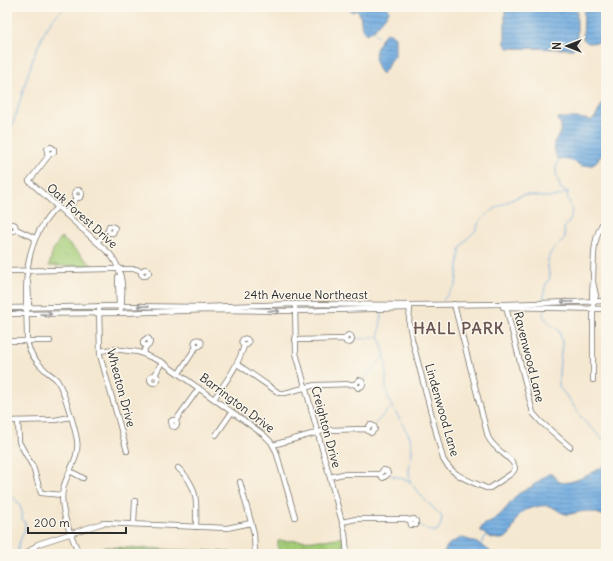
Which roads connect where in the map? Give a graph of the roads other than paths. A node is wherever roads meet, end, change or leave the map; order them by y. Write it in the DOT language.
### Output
graph roads {
  1 [pos="50,154"];
  2 [pos="77,197"];
  3 [pos="57,207"];
  4 [pos="65,214"];
  5 [pos="606,218"];
  6 [pos="16,229"];
  7 [pos="108,231"];
  8 [pos="35,238"];
  9 [pos="97,242"];
  10 [pos="119,269"];
  11 [pos="7,271"];
  12 [pos="27,271"];
  13 [pos="141,271"];
  14 [pos="606,301"];
  15 [pos="594,302"];
  16 [pos="295,304"];
  17 [pos="100,306"];
  18 [pos="120,306"];
  19 [pos="410,306"];
  20 [pos="454,306"];
  21 [pos="506,306"];
  22 [pos="27,307"];
  23 [pos="7,308"];
  24 [pos="593,309"];
  25 [pos="606,309"];
  26 [pos="295,311"];
  27 [pos="120,313"];
  28 [pos="7,314"];
  29 [pos="99,314"];
  30 [pos="27,315"];
  31 [pos="345,339"];
  32 [pos="295,340"];
  33 [pos="7,341"];
  34 [pos="27,341"];
  35 [pos="50,341"];
  36 [pos="146,346"];
  37 [pos="196,346"];
  38 [pos="244,346"];
  39 [pos="100,351"];
  40 [pos="143,353"];
  41 [pos="162,362"];
  42 [pos="237,364"];
  43 [pos="179,373"];
  44 [pos="155,375"];
  45 [pos="593,380"];
  46 [pos="355,384"];
  47 [pos="305,387"];
  48 [pos="199,388"];
  49 [pos="214,398"];
  50 [pos="232,412"];
  51 [pos="70,417"];
  52 [pos="7,420"];
  53 [pos="176,420"];
  54 [pos="18,421"];
  55 [pos="367,429"];
  56 [pos="317,432"];
  57 [pos="216,436"];
  58 [pos="273,445"];
  59 [pos="570,447"];
  60 [pos="127,451"];
  61 [pos="178,468"];
  62 [pos="70,471"];
  63 [pos="380,474"];
  64 [pos="330,477"];
  65 [pos="83,478"];
  66 [pos="240,482"];
  67 [pos="62,495"];
  68 [pos="135,501"];
  69 [pos="295,517"];
  70 [pos="410,520"];
  71 [pos="342,522"];
  72 [pos="251,523"];
  73 [pos="134,524"];
  74 [pos="196,527"];
  75 [pos="71,534"];
  76 [pos="26,554"];
  77 [pos="79,554"];
  78 [pos="255,554"];
  79 [pos="347,554"];
  1 -- 3 [label="street, Oak Forest Drive"];
  2 -- 4 [label="street"];
  3 -- 4 [label="street, Oak Forest Drive"];
  3 -- 8 [label="street"];
  4 -- 9 [label="street, Oak Forest Drive"];
  5 -- 15 [label="street"];
  6 -- 8 [label="street"];
  7 -- 9 [label="street"];
  8 -- 12 [label="street"];
  9 -- 10 [label="street, Oak Forest Drive"];
  10 -- 12 [label="street"];
  10 -- 13 [label="street"];
  10 -- 18 [label="street, Oak Forest Drive"];
  11 -- 12 [label="street"];
  12 -- 22 [label="street"];
  14 -- 15 [label="street, 24th Avenue Northeast"];
  15 -- 21 [label="street, 24th Avenue Northeast, one-way"];
  15 -- 24 [label="street"];
  16 -- 18 [label="street, 24th Avenue Northeast, one-way"];
  16 -- 19 [label="street, 24th Avenue Northeast"];
  16 -- 26 [label="street, Creighton Drive"];
  17 -- 18 [label="street, 24th Avenue Northeast"];
  17 -- 22 [label="street, 24th Avenue Northeast"];
  17 -- 29 [label="street, Wheaton Drive"];
  18 -- 27 [label="street, Oak Forest Drive"];
  19 -- 20 [label="street, 24th Avenue Northeast"];
  19 -- 20 [label="street, Lindenwood Lane"];
  19 -- 26 [label="street, 24th Avenue Northeast"];
  20 -- 21 [label="street, 24th Avenue Northeast"];
  21 -- 24 [label="street, 24th Avenue Northeast"];
  21 -- 59 [label="street, Ravenwood Lane"];
  22 -- 23 [label="street, 24th Avenue Northeast"];
  22 -- 30 [label="street"];
  24 -- 25 [label="street, 24th Avenue Northeast"];
  24 -- 45 [label="street"];
  27 -- 26 [label="street, 24th Avenue Northeast, one-way"];
  26 -- 32 [label="street, Creighton Drive"];
  27 -- 29 [label="street, 24th Avenue Northeast"];
  28 -- 30 [label="street, 24th Avenue Northeast"];
  30 -- 29 [label="street, 24th Avenue Northeast, one-way"];
  29 -- 39 [label="street, Wheaton Drive"];
  30 -- 34 [label="street"];
  31 -- 32 [label="street"];
  32 -- 47 [label="street, Creighton Drive"];
  33 -- 34 [label="street"];
  34 -- 35 [label="street"];
  34 -- 51 [label="street"];
  36 -- 40 [label="street"];
  37 -- 43 [label="street"];
  38 -- 42 [label="street"];
  39 -- 40 [label="street, Barrington Drive"];
  39 -- 60 [label="street, Wheaton Drive"];
  40 -- 41 [label="street, Barrington Drive"];
  41 -- 43 [label="street, Barrington Drive"];
  41 -- 44 [label="street"];
  42 -- 47 [label="street"];
  42 -- 49 [label="street"];
  43 -- 48 [label="street, Barrington Drive"];
  46 -- 47 [label="street"];
  47 -- 56 [label="street, Creighton Drive"];
  48 -- 49 [label="street, Barrington Drive"];
  48 -- 53 [label="street"];
  49 -- 50 [label="street, Barrington Drive"];
  50 -- 57 [label="street"];
  50 -- 58 [label="street, Barrington Drive"];
  51 -- 54 [label="street"];
  51 -- 62 [label="street"];
  52 -- 54 [label="street"];
  54 -- 67 [label="street"];
  55 -- 56 [label="street"];
  56 -- 58 [label="street"];
  56 -- 64 [label="street, Creighton Drive"];
  58 -- 69 [label="street, Barrington Drive"];
  61 -- 74 [label="street"];
  62 -- 65 [label="street"];
  62 -- 67 [label="street"];
  63 -- 64 [label="street"];
  64 -- 71 [label="street, Creighton Drive"];
  66 -- 72 [label="street"];
  67 -- 75 [label="street"];
  68 -- 73 [label="street"];
  70 -- 71 [label="street"];
  71 -- 79 [label="street, Creighton Drive"];
  72 -- 74 [label="street"];
  72 -- 78 [label="street"];
  73 -- 74 [label="street"];
  73 -- 75 [label="street"];
  75 -- 76 [label="street"];
  75 -- 77 [label="street"];
}
